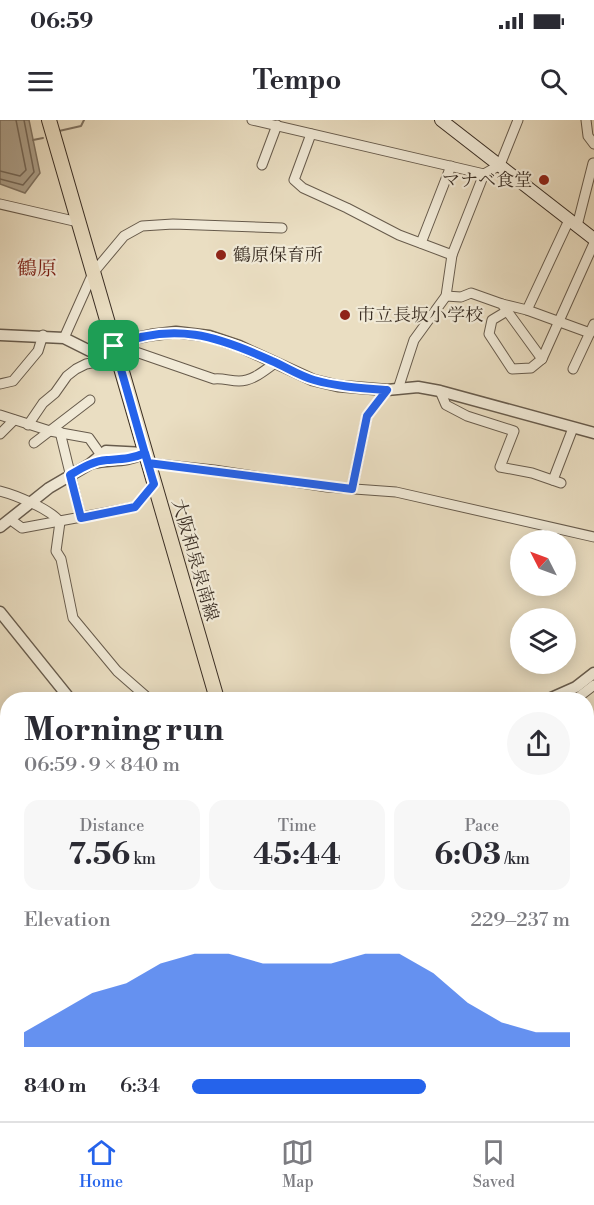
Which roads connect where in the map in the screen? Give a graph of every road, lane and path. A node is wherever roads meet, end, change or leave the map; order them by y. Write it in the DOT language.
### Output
graph roads {
  1 [pos="49,120"];
  2 [pos="441,120"];
  3 [pos="518,120"];
  4 [pos="586,120"];
  5 [pos="257,121"];
  6 [pos="277,126"];
  7 [pos="311,134"];
  8 [pos="594,144"];
  9 [pos="593,163"];
  10 [pos="262,165"];
  11 [pos="500,165"];
  12 [pos="451,166"];
  13 [pos="484,174"];
  14 [pos="0,204"];
  15 [pos="78,222"];
  16 [pos="573,223"];
  17 [pos="282,228"];
  18 [pos="594,241"];
  19 [pos="421,243"];
  20 [pos="452,255"];
  21 [pos="93,273"];
  22 [pos="446,296"];
  23 [pos="504,307"];
  24 [pos="527,310"];
  25 [pos="559,320"];
  26 [pos="591,333"];
  27 [pos="0,335"];
  28 [pos="43,335"];
  29 [pos="64,338"];
  30 [pos="116,352"];
  31 [pos="542,359"];
  32 [pos="275,363"];
  33 [pos="573,369"];
  34 [pos="0,384"];
  35 [pos="392,390"];
  36 [pos="441,391"];
  37 [pos="90,400"];
  38 [pos="0,415"];
  39 [pos="14,420"];
  40 [pos="28,425"];
  41 [pos="573,428"];
  42 [pos="55,431"];
  43 [pos="594,433"];
  44 [pos="0,434"];
  45 [pos="34,443"];
  46 [pos="101,455"];
  47 [pos="146,458"];
  48 [pos="90,464"];
  49 [pos="70,475"];
  50 [pos="154,484"];
  51 [pos="352,489"];
  52 [pos="0,491"];
  53 [pos="31,503"];
  54 [pos="81,518"];
  55 [pos="11,520"];
  56 [pos="60,522"];
  57 [pos="0,526"];
  58 [pos="594,537"];
  59 [pos="0,614"];
  60 [pos="594,673"];
  61 [pos="64,692"];
  62 [pos="141,692"];
  63 [pos="215,692"];
  64 [pos="565,692"];
  1 -- 15 [label="main road, 大阪和泉泉南線"];
  2 -- 11 [label="main road"];
  3 -- 11 [label="street"];
  4 -- 8 [label="street"];
  5 -- 6 [label="street"];
  6 -- 7 [label="street"];
  6 -- 10 [label="street"];
  7 -- 12 [label="street"];
  7 -- 19 [label="street"];
  9 -- 16 [label="street"];
  11 -- 13 [label="street"];
  11 -- 16 [label="main road"];
  12 -- 13 [label="street"];
  12 -- 19 [label="street"];
  13 -- 20 [label="street"];
  14 -- 15 [label="street"];
  15 -- 21 [label="main road, 大阪和泉泉南線"];
  16 -- 18 [label="main road"];
  16 -- 24 [label="street"];
  17 -- 21 [label="street"];
  18 -- 25 [label="street"];
  19 -- 20 [label="street"];
  20 -- 22 [label="street"];
  21 -- 29 [label="street"];
  21 -- 30 [label="main road, 大阪和泉泉南線"];
  22 -- 23 [label="street"];
  22 -- 35 [label="street"];
  23 -- 24 [label="street"];
  23 -- 31 [label="street"];
  23 -- 31 [label="street"];
  24 -- 25 [label="street"];
  25 -- 26 [label="street"];
  25 -- 31 [label="street"];
  26 -- 33 [label="street"];
  27 -- 28 [label="street"];
  28 -- 29 [label="street"];
  28 -- 34 [label="street"];
  29 -- 30 [label="street"];
  30 -- 32 [label="street"];
  30 -- 32 [label="street"];
  30 -- 40 [label="street"];
  30 -- 47 [label="main road, 大阪和泉泉南線"];
  32 -- 35 [label="street"];
  35 -- 36 [label="street"];
  35 -- 51 [label="street"];
  36 -- 41 [label="street"];
  36 -- 41 [label="street"];
  37 -- 42 [label="street"];
  38 -- 39 [label="street"];
  39 -- 40 [label="street"];
  39 -- 44 [label="street"];
  40 -- 42 [label="street"];
  41 -- 43 [label="street"];
  42 -- 45 [label="street"];
  42 -- 46 [label="street"];
  42 -- 49 [label="street"];
  46 -- 47 [label="street"];
  46 -- 48 [label="street"];
  47 -- 48 [label="street"];
  47 -- 50 [label="main road, 大阪和泉泉南線"];
  47 -- 51 [label="street"];
  48 -- 49 [label="street"];
  49 -- 53 [label="street"];
  49 -- 54 [label="street"];
  50 -- 54 [label="street"];
  50 -- 63 [label="main road, 大阪和泉泉南線"];
  51 -- 58 [label="street"];
  52 -- 53 [label="street"];
  53 -- 55 [label="street"];
  53 -- 56 [label="street"];
  54 -- 56 [label="street"];
  55 -- 56 [label="street"];
  55 -- 57 [label="street"];
  56 -- 62 [label="street"];
  59 -- 61 [label="street"];
  60 -- 64 [label="street"];
}
